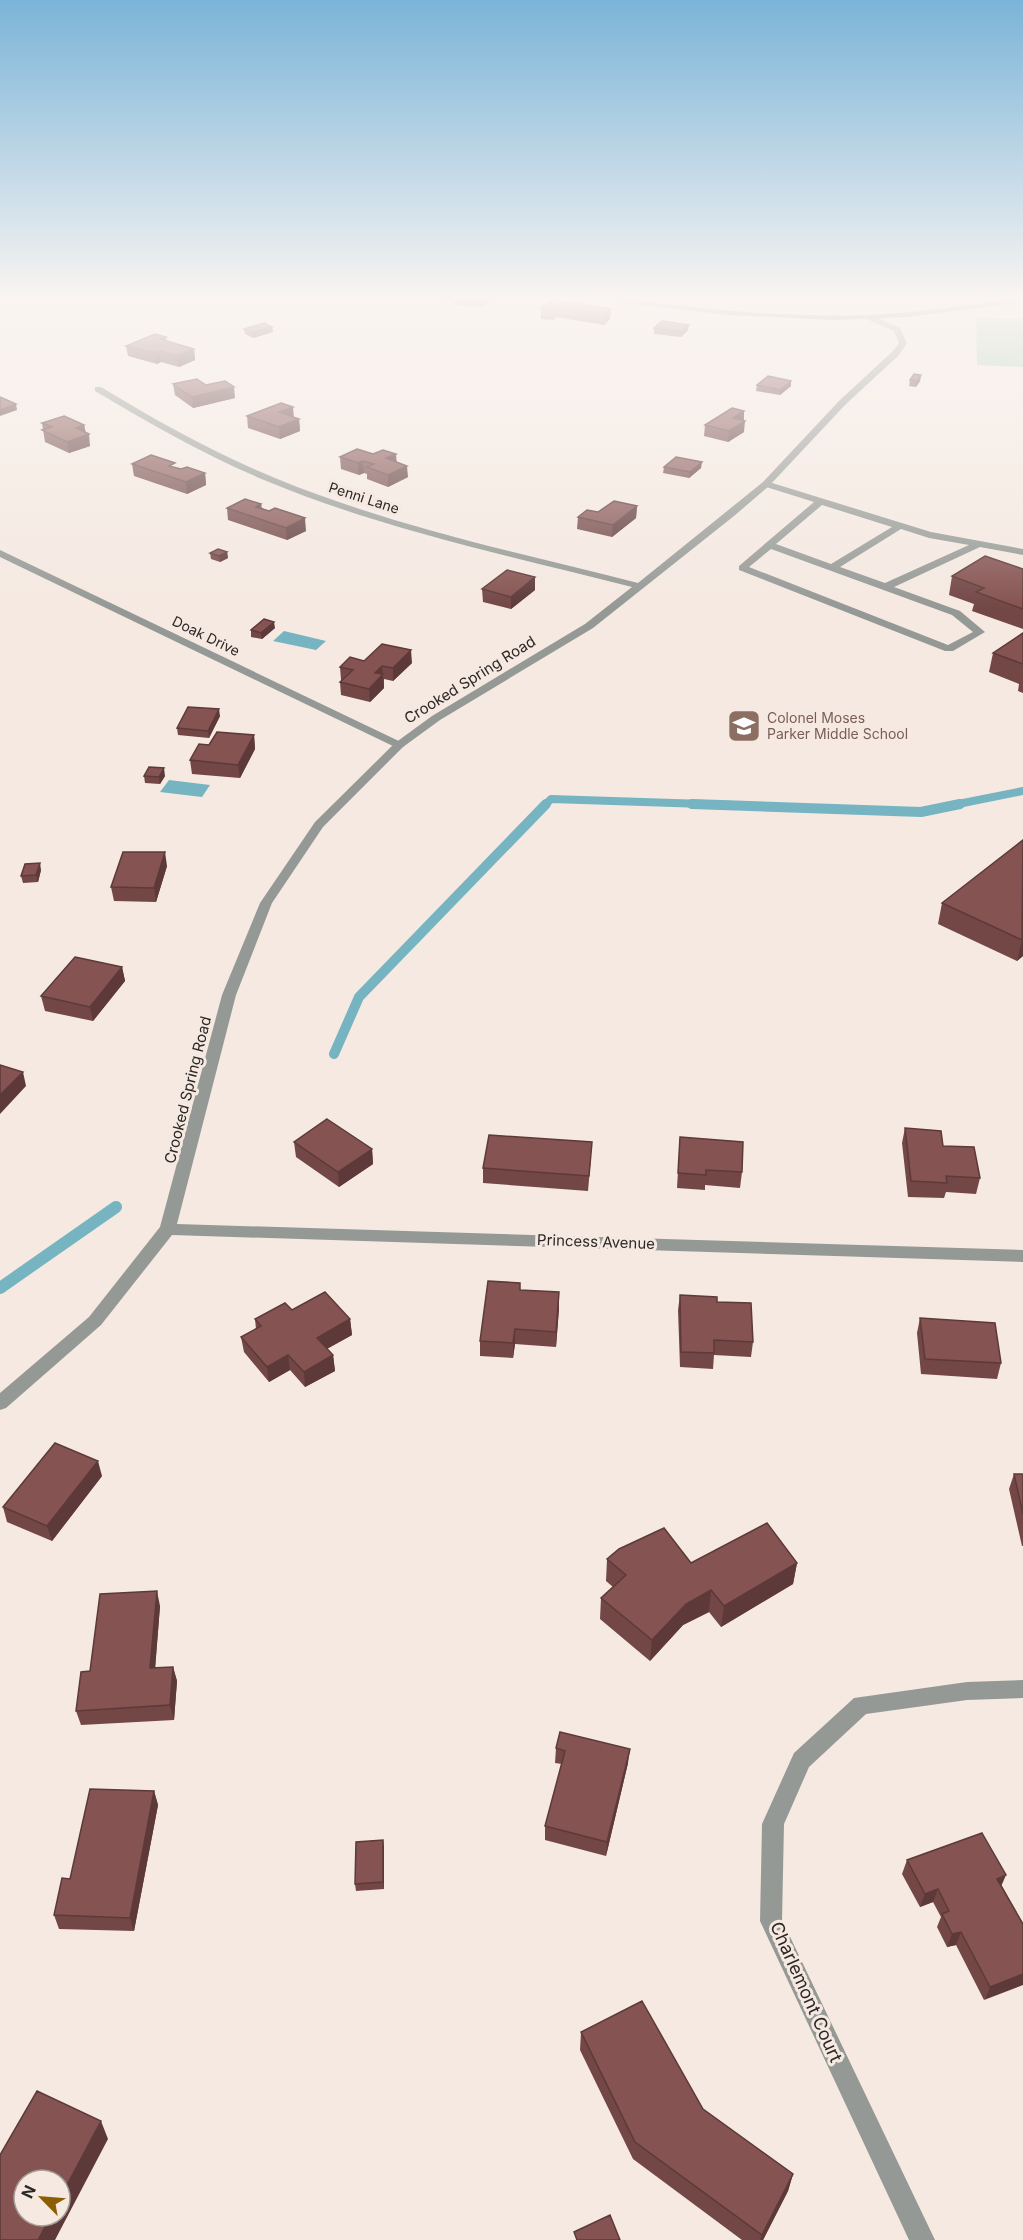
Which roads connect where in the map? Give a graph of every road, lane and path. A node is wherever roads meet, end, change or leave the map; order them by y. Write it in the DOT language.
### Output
graph roads {
  1 [pos="117,401"];
  2 [pos="845,401"];
  3 [pos="766,484"];
  4 [pos="821,501"];
  5 [pos="900,526"];
  6 [pos="770,545"];
  7 [pos="976,545"];
  8 [pos="1023,552"];
  9 [pos="0,553"];
  10 [pos="832,568"];
  11 [pos="639,586"];
  12 [pos="885,587"];
  13 [pos="399,745"];
  14 [pos="168,1229"];
  15 [pos="1023,1256"];
  16 [pos="0,1403"];
  17 [pos="1023,1689"];
  18 [pos="922,2240"];
  1 -- 11 [label="street, Penni Lane"];
  2 -- 3 [label="street, Crooked Spring Road"];
  3 -- 4 [label="street"];
  3 -- 11 [label="street, Crooked Spring Road"];
  4 -- 5 [label="street"];
  4 -- 6 [label="street"];
  5 -- 7 [label="street"];
  5 -- 10 [label="street"];
  6 -- 10 [label="street"];
  6 -- 12 [label="street"];
  7 -- 8 [label="street"];
  7 -- 12 [label="street"];
  9 -- 13 [label="street, Doak Drive"];
  10 -- 12 [label="street"];
  11 -- 13 [label="street, Crooked Spring Road"];
  13 -- 14 [label="street, Crooked Spring Road"];
  14 -- 15 [label="street, Princess Avenue"];
  14 -- 16 [label="street, Crooked Spring Road"];
  17 -- 18 [label="street, Charlemont Court"];
}
